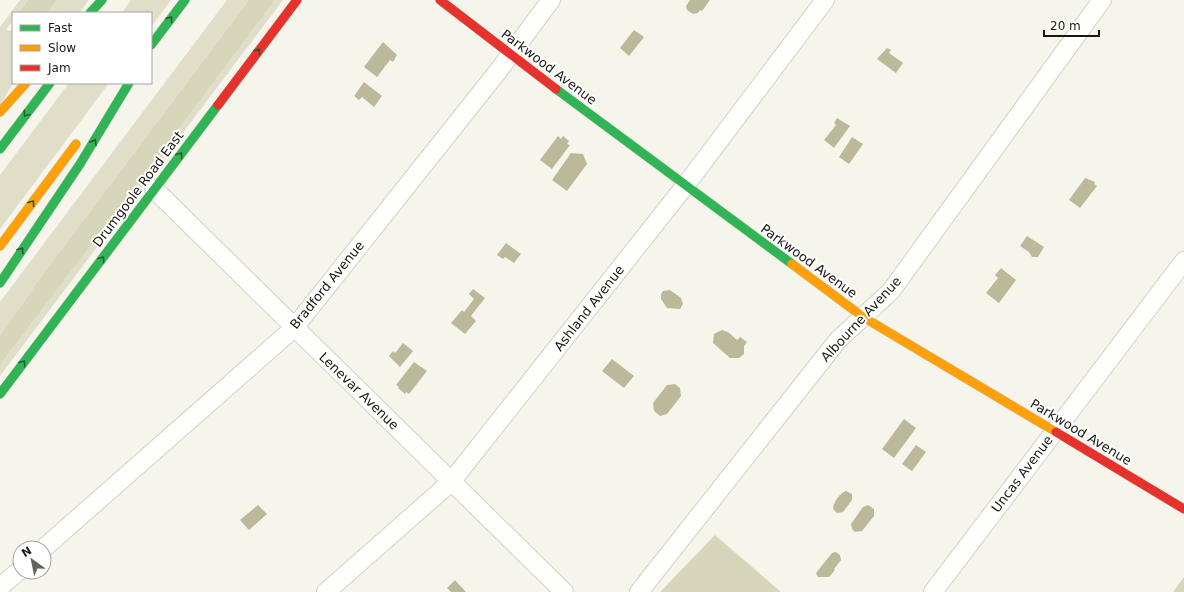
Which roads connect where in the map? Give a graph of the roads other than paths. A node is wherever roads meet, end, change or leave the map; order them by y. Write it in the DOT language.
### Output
graph roads {
  1 [pos="102,0"];
  2 [pos="112,0"];
  3 [pos="185,0"];
  4 [pos="297,0"];
  5 [pos="440,0"];
  6 [pos="551,0"];
  7 [pos="825,0"];
  8 [pos="1102,0"];
  9 [pos="91,12"];
  10 [pos="104,12"];
  11 [pos="153,43"];
  12 [pos="510,55"];
  13 [pos="25,84"];
  14 [pos="49,84"];
  15 [pos="121,84"];
  16 [pos="128,84"];
  17 [pos="0,112"];
  18 [pos="99,114"];
  19 [pos="80,139"];
  20 [pos="0,149"];
  21 [pos="685,186"];
  22 [pos="154,189"];
  23 [pos="0,246"];
  24 [pos="1184,261"];
  25 [pos="0,283"];
  26 [pos="863,317"];
  27 [pos="294,328"];
  28 [pos="0,394"];
  29 [pos="1055,432"];
  30 [pos="451,482"];
  31 [pos="1184,509"];
  32 [pos="52,541"];
  33 [pos="12,577"];
  34 [pos="0,587"];
  35 [pos="326,592"];
  36 [pos="564,592"];
  37 [pos="639,592"];
  38 [pos="933,592"];
  1 -- 9 [label="main road"];
  2 -- 10 [label="main road"];
  11 -- 3 [label="main road, one-way"];
  22 -- 4 [label="main road, Drumgoole Road East, one-way"];
  5 -- 12 [label="main road, Parkwood Avenue"];
  6 -- 12 [label="street, Bradford Avenue"];
  7 -- 21 [label="street, Ashland Avenue"];
  8 -- 26 [label="street, Albourne Avenue"];
  12 -- 21 [label="main road, Parkwood Avenue"];
  12 -- 27 [label="street, Bradford Avenue"];
  13 -- 17 [label="main road"];
  14 -- 20 [label="main road, one-way"];
  15 -- 18 [label="main road"];
  25 -- 16 [label="main road, one-way"];
  23 -- 19 [label="main road, one-way"];
  21 -- 26 [label="main road, Parkwood Avenue"];
  21 -- 30 [label="street, Ashland Avenue"];
  22 -- 27 [label="street, Lenevar Avenue"];
  28 -- 22 [label="main road, Drumgoole Road East, one-way"];
  24 -- 29 [label="street, Uncas Avenue"];
  26 -- 29 [label="main road, Parkwood Avenue"];
  26 -- 37 [label="street, Albourne Avenue"];
  27 -- 30 [label="street, Lenevar Avenue"];
  27 -- 32 [label="street, Bradford Avenue"];
  29 -- 31 [label="main road, Parkwood Avenue"];
  29 -- 38 [label="street, Uncas Avenue"];
  30 -- 35 [label="street, Ashland Avenue"];
  30 -- 36 [label="street, Lenevar Avenue"];
  33 -- 34 [label="street"];
}
